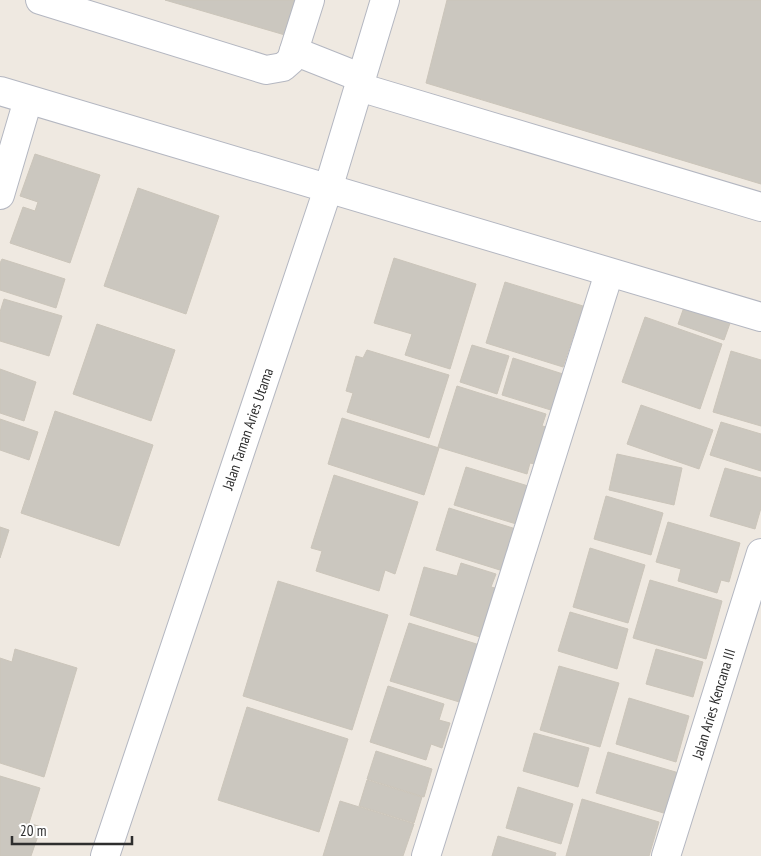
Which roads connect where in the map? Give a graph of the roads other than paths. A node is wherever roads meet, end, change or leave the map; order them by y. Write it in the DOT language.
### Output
graph roads {
  1 [pos="40,0"];
  2 [pos="310,0"];
  3 [pos="386,0"];
  4 [pos="294,51"];
  5 [pos="360,83"];
  6 [pos="0,91"];
  7 [pos="28,100"];
  8 [pos="328,190"];
  9 [pos="0,195"];
  10 [pos="761,207"];
  11 [pos="609,272"];
  12 [pos="761,317"];
  13 [pos="761,553"];
  14 [pos="105,856"];
  15 [pos="426,856"];
  16 [pos="666,856"];
  1 -- 4 [label="street"];
  2 -- 4 [label="street"];
  3 -- 5 [label="street, Jalan Taman Aries Utama"];
  4 -- 5 [label="street"];
  5 -- 8 [label="street, Jalan Taman Aries Utama"];
  5 -- 10 [label="street"];
  6 -- 7 [label="street"];
  7 -- 8 [label="street"];
  7 -- 9 [label="street"];
  8 -- 11 [label="street"];
  8 -- 14 [label="street, Jalan Taman Aries Utama"];
  11 -- 12 [label="street"];
  11 -- 15 [label="street"];
  13 -- 16 [label="street, Jalan Aries Kencana III"];
}
